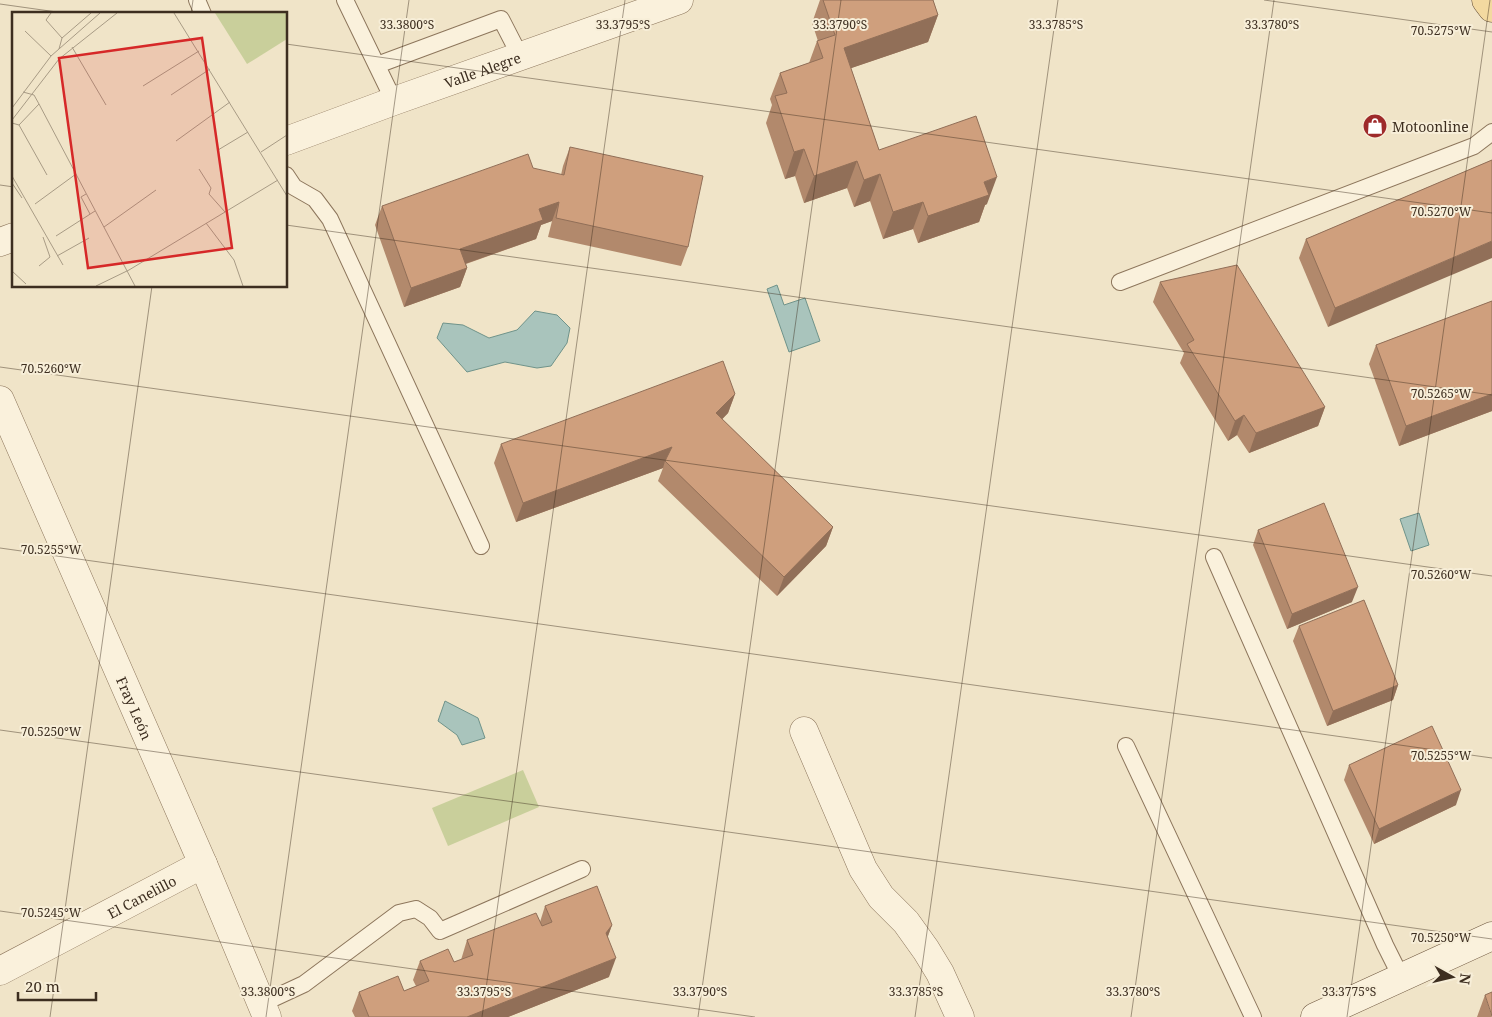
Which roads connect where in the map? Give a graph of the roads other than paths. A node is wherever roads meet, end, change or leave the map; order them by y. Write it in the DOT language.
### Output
graph roads {
  1 [pos="197,0"];
  2 [pos="345,0"];
  3 [pos="1486,0"];
  4 [pos="674,1"];
  5 [pos="1492,8"];
  6 [pos="201,12"];
  7 [pos="520,56"];
  8 [pos="377,66"];
  9 [pos="394,100"];
  10 [pos="1492,132"];
  11 [pos="288,139"];
  12 [pos="1492,144"];
  13 [pos="1474,146"];
  14 [pos="288,178"];
  15 [pos="12,238"];
  16 [pos="0,242"];
  17 [pos="1120,282"];
  18 [pos="0,400"];
  19 [pos="481,546"];
  20 [pos="1214,556"];
  21 [pos="804,731"];
  22 [pos="1126,746"];
  23 [pos="203,864"];
  24 [pos="582,869"];
  25 [pos="1492,936"];
  26 [pos="0,971"];
  27 [pos="1401,977"];
  28 [pos="264,1010"];
  29 [pos="960,1017"];
  30 [pos="1253,1017"];
  31 [pos="1315,1017"];
  1 -- 6 [label="lane"];
  2 -- 8 [label="lane"];
  3 -- 5 [label="main road"];
  4 -- 7 [label="street, Valle Alegre"];
  7 -- 8 [label="lane"];
  7 -- 9 [label="street, Valle Alegre"];
  8 -- 9 [label="lane"];
  9 -- 11 [label="street, Valle Alegre"];
  10 -- 13 [label="lane"];
  12 -- 13 [label="lane"];
  13 -- 17 [label="lane"];
  14 -- 19 [label="lane"];
  15 -- 16 [label="street"];
  18 -- 23 [label="street, Fray León"];
  20 -- 27 [label="lane"];
  21 -- 29 [label="street"];
  22 -- 30 [label="lane"];
  23 -- 26 [label="street, El Canelillo"];
  23 -- 28 [label="street, Fray León"];
  24 -- 28 [label="lane"];
  25 -- 27 [label="street"];
  27 -- 31 [label="street"];
}
